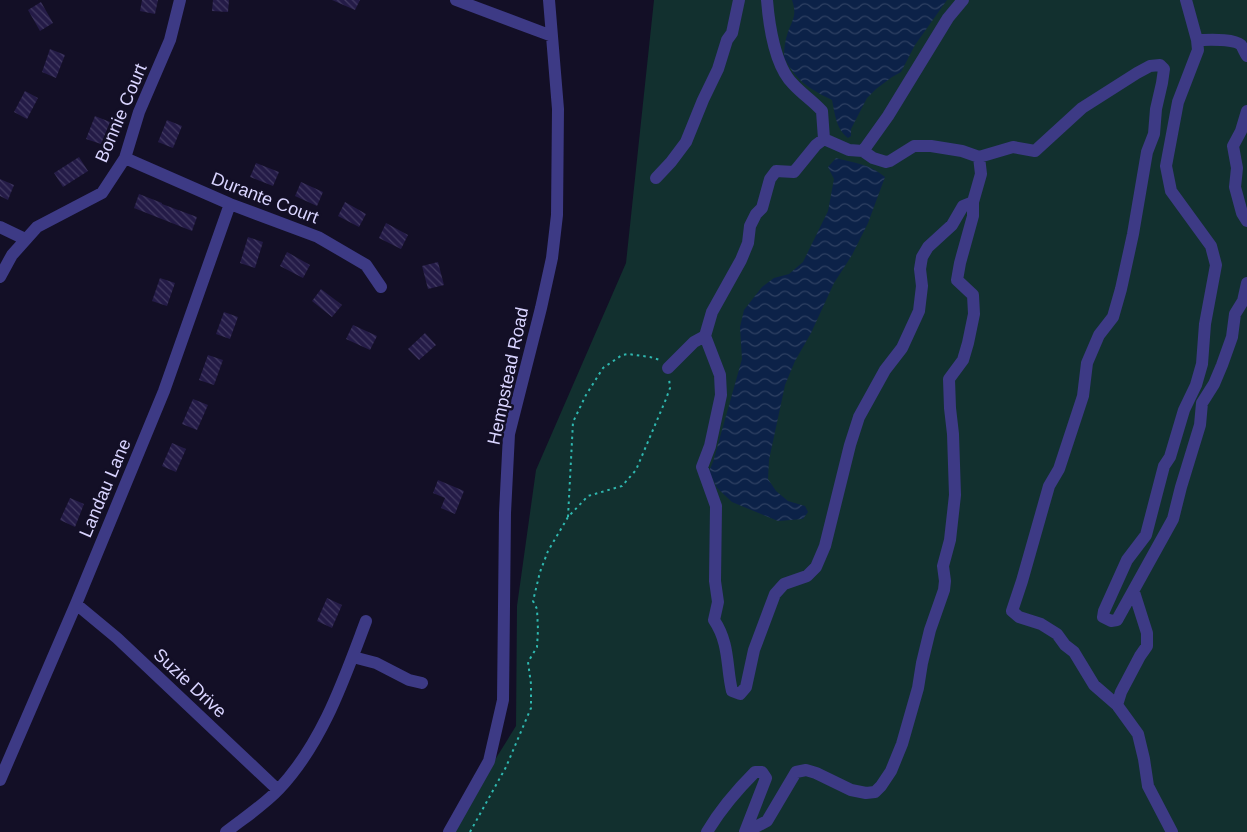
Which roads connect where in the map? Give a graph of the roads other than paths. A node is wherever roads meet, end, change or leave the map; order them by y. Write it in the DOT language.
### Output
graph roads {
  1 [pos="180,0"];
  2 [pos="456,0"];
  3 [pos="550,0"];
  4 [pos="739,0"];
  5 [pos="767,0"];
  6 [pos="963,0"];
  7 [pos="1186,0"];
  8 [pos="552,36"];
  9 [pos="1197,40"];
  10 [pos="1247,56"];
  11 [pos="1247,111"];
  12 [pos="824,138"];
  13 [pos="863,150"];
  14 [pos="979,157"];
  15 [pos="125,158"];
  16 [pos="656,178"];
  17 [pos="974,202"];
  18 [pos="230,204"];
  19 [pos="1247,221"];
  20 [pos="0,227"];
  21 [pos="25,239"];
  22 [pos="0,277"];
  23 [pos="1247,283"];
  24 [pos="381,286"];
  25 [pos="705,336"];
  26 [pos="668,368"];
  27 [pos="1134,592"];
  28 [pos="76,604"];
  29 [pos="366,621"];
  30 [pos="353,657"];
  31 [pos="422,683"];
  32 [pos="1117,705"];
  33 [pos="0,780"];
  34 [pos="278,790"];
  35 [pos="226,832"];
  36 [pos="449,832"];
  37 [pos="707,832"];
  38 [pos="745,832"];
  39 [pos="1172,832"];
  1 -- 15 [label="street, Bonnie Court"];
  2 -- 8 [label="street"];
  3 -- 8 [label="street, Hempstead Road"];
  4 -- 16 [label="street"];
  5 -- 12 [label="street"];
  6 -- 13 [label="street"];
  7 -- 9 [label="street"];
  8 -- 36 [label="street, Hempstead Road"];
  9 -- 10 [label="street"];
  9 -- 27 [label="street"];
  11 -- 19 [label="street"];
  12 -- 13 [label="street"];
  12 -- 25 [label="street"];
  13 -- 14 [label="street"];
  14 -- 17 [label="street"];
  14 -- 32 [label="street"];
  15 -- 18 [label="street, Durante Court"];
  15 -- 21 [label="street, Bonnie Court"];
  17 -- 25 [label="street"];
  17 -- 38 [label="street"];
  18 -- 24 [label="street, Durante Court"];
  18 -- 28 [label="street, Landau Lane"];
  20 -- 21 [label="street"];
  21 -- 22 [label="street, Bonnie Court"];
  23 -- 27 [label="street"];
  25 -- 26 [label="street"];
  27 -- 32 [label="street"];
  28 -- 33 [label="street, Landau Lane"];
  28 -- 34 [label="street, Suzie Drive"];
  29 -- 30 [label="street"];
  30 -- 31 [label="street"];
  30 -- 34 [label="street"];
  32 -- 39 [label="street"];
  34 -- 35 [label="street"];
  37 -- 38 [label="street"];
}
